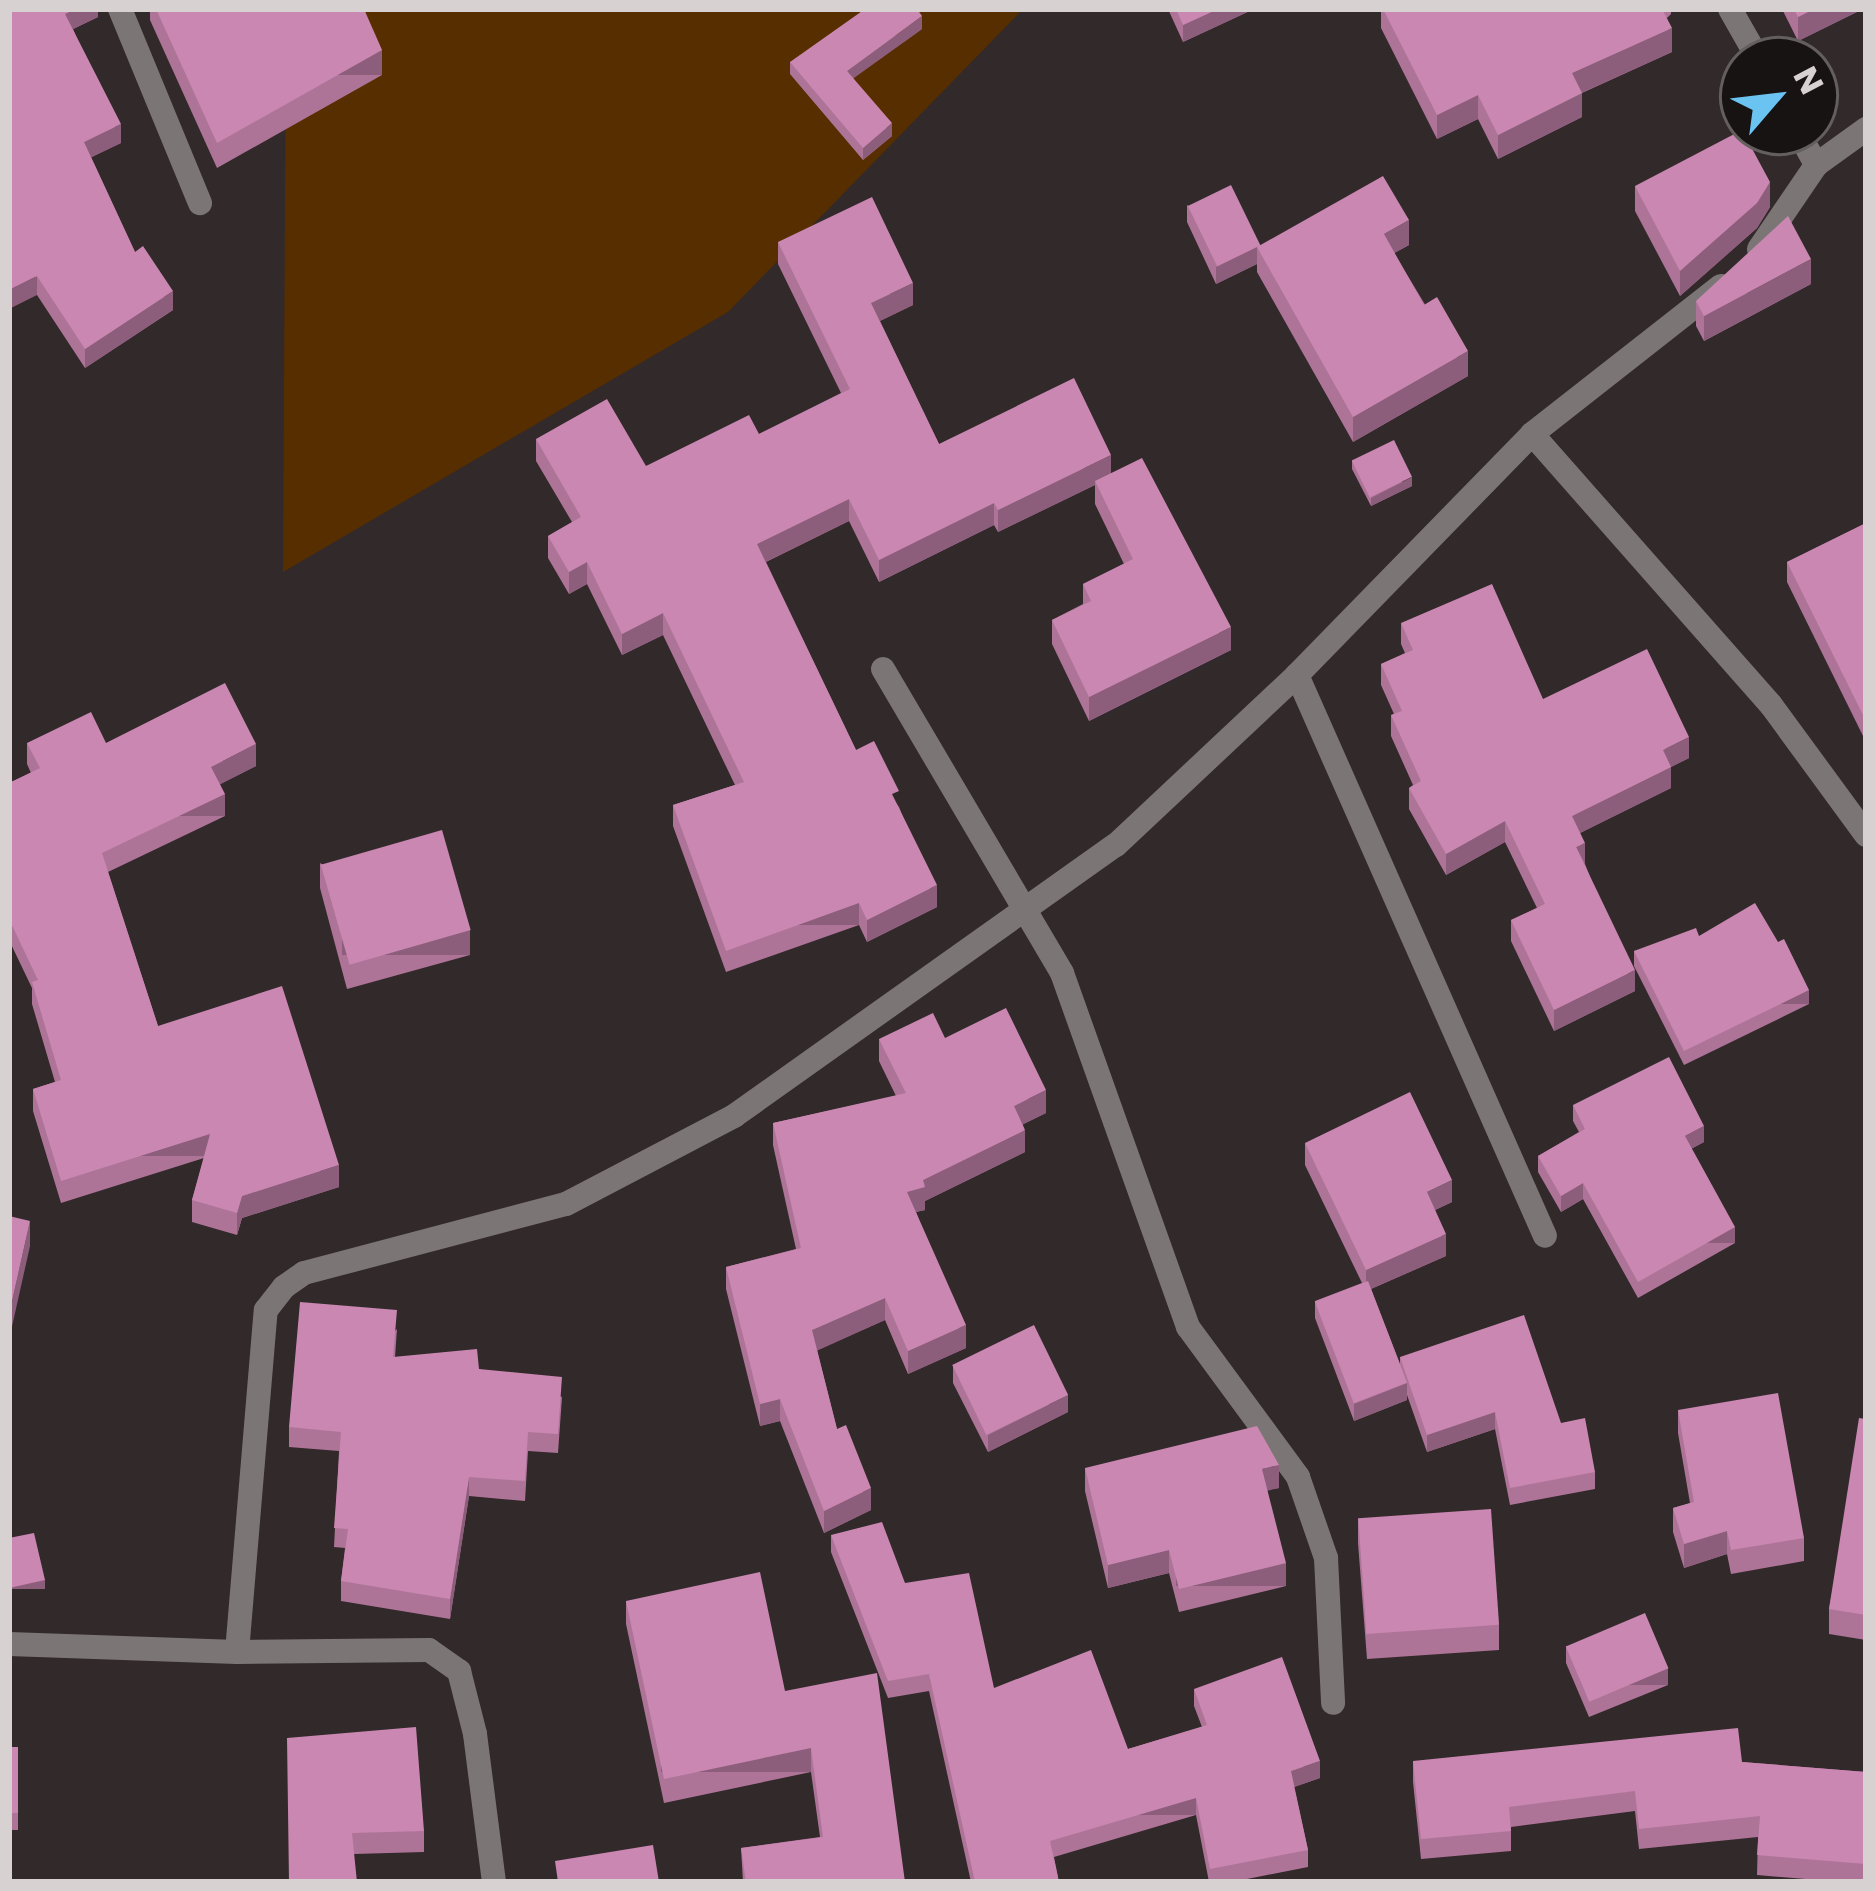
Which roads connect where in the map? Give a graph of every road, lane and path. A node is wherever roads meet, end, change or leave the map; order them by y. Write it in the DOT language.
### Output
graph roads {
  1 [pos="120,9"];
  2 [pos="1730,9"];
  3 [pos="1745,36"];
  4 [pos="1866,129"];
  5 [pos="1811,156"];
  6 [pos="1816,165"];
  7 [pos="200,203"];
  8 [pos="1532,434"];
  9 [pos="883,668"];
  10 [pos="1297,676"];
  11 [pos="1866,836"];
  12 [pos="1025,908"];
  13 [pos="1545,1236"];
  14 [pos="9,1644"];
  15 [pos="237,1652"];
  16 [pos="1333,1703"];
  17 [pos="494,1882"];
  1 -- 7 [label="street"];
  2 -- 3 [label="street"];
  4 -- 6 [label="street"];
  5 -- 6 [label="street"];
  6 -- 8 [label="street"];
  8 -- 10 [label="street"];
  8 -- 11 [label="street"];
  9 -- 12 [label="street"];
  10 -- 12 [label="street"];
  10 -- 13 [label="street"];
  12 -- 15 [label="street"];
  12 -- 16 [label="street"];
  14 -- 15 [label="street"];
  15 -- 17 [label="street"];
}
